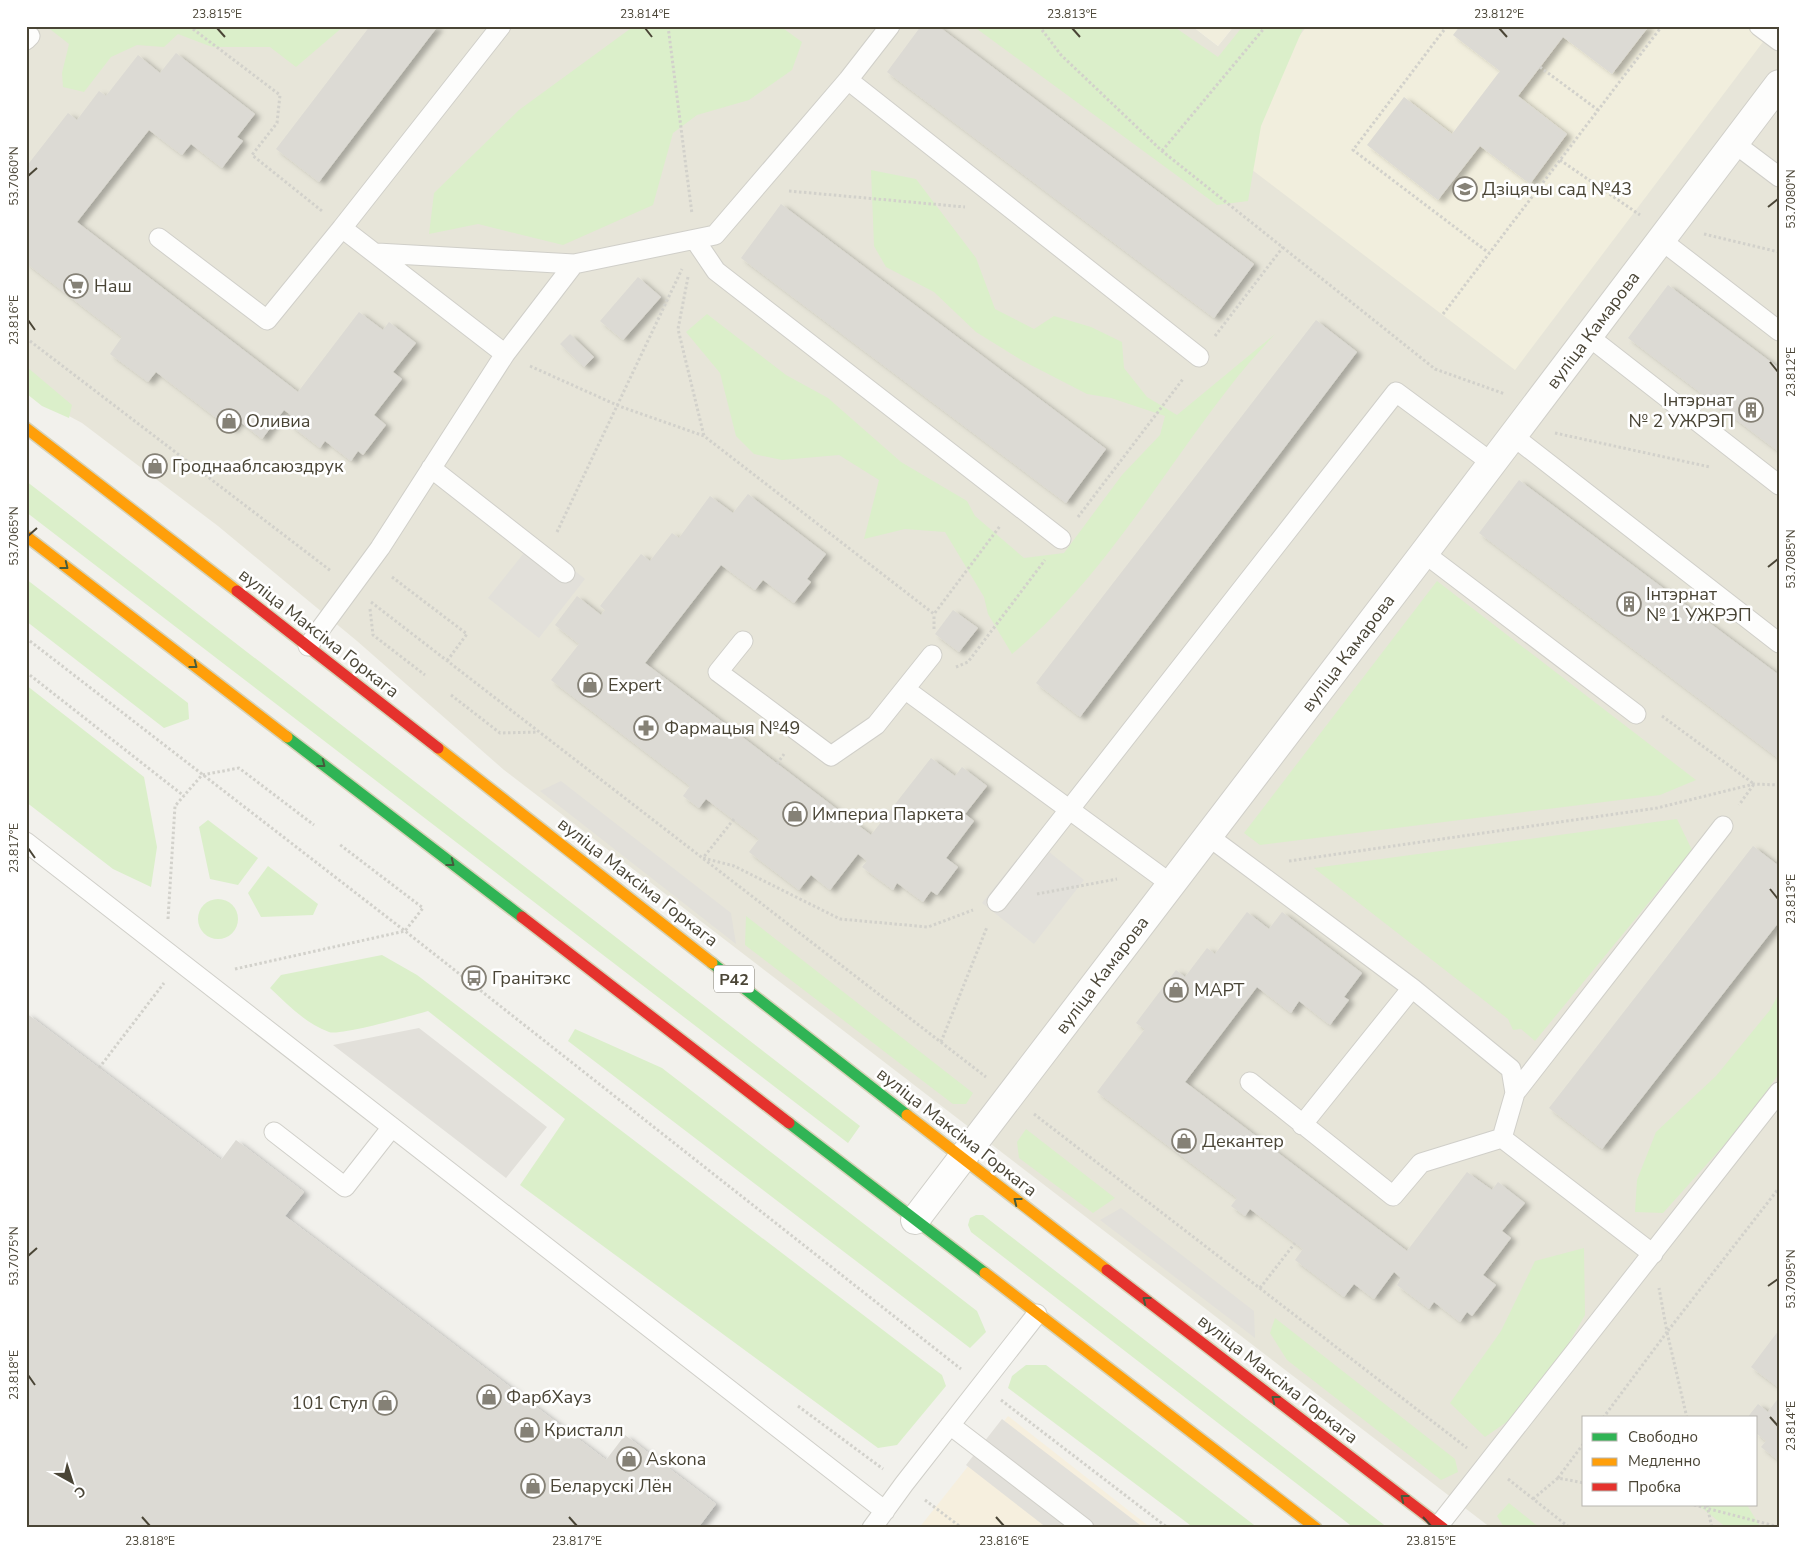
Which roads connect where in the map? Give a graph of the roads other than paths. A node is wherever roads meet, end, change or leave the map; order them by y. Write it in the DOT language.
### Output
graph roads {
  1 [pos="501,26"];
  2 [pos="1759,26"];
  3 [pos="886,28"];
  4 [pos="26,33"];
  5 [pos="26,40"];
  6 [pos="1779,41"];
  7 [pos="848,80"];
  8 [pos="1779,84"];
  9 [pos="1734,143"];
  10 [pos="1779,177"];
  11 [pos="342,228"];
  12 [pos="1667,234"];
  13 [pos="159,238"];
  14 [pos="695,240"];
  15 [pos="377,253"];
  16 [pos="574,264"];
  17 [pos="1779,331"];
  18 [pos="1588,336"];
  19 [pos="505,354"];
  20 [pos="1199,357"];
  21 [pos="26,428"];
  22 [pos="1516,431"];
  23 [pos="1492,463"];
  24 [pos="431,468"];
  25 [pos="1779,485"];
  26 [pos="26,536"];
  27 [pos="1061,539"];
  28 [pos="1424,553"];
  29 [pos="565,574"];
  30 [pos="743,640"];
  31 [pos="1779,643"];
  32 [pos="308,646"];
  33 [pos="932,655"];
  34 [pos="906,690"];
  35 [pos="1636,714"];
  36 [pos="1070,810"];
  37 [pos="1722,826"];
  38 [pos="1208,836"];
  39 [pos="26,842"];
  40 [pos="1163,878"];
  41 [pos="997,902"];
  42 [pos="1412,988"];
  43 [pos="1250,1082"];
  44 [pos="1779,1092"];
  45 [pos="1516,1093"];
  46 [pos="1302,1125"];
  47 [pos="392,1127"];
  48 [pos="274,1132"];
  49 [pos="1502,1138"];
  50 [pos="962,1158"];
  51 [pos="915,1220"];
  52 [pos="1653,1254"];
  53 [pos="1037,1314"];
  54 [pos="950,1425"];
  55 [pos="885,1511"];
  56 [pos="1441,1526"];
  57 [pos="872,1528"];
  58 [pos="1084,1528"];
  59 [pos="1316,1528"];
  1 -- 11 [label="lane"];
  2 -- 6 [label="lane"];
  3 -- 7 [label="lane"];
  4 -- 5 [label="lane"];
  7 -- 14 [label="lane"];
  7 -- 20 [label="lane"];
  8 -- 9 [label="street, вуліца Камарова"];
  9 -- 10 [label="lane"];
  9 -- 12 [label="street, вуліца Камарова"];
  11 -- 13 [label="lane"];
  11 -- 15 [label="lane"];
  12 -- 17 [label="lane"];
  12 -- 18 [label="street, вуліца Камарова"];
  14 -- 16 [label="lane"];
  14 -- 27 [label="lane"];
  15 -- 16 [label="lane"];
  15 -- 19 [label="lane"];
  16 -- 19 [label="lane"];
  18 -- 22 [label="street, вуліца Камарова"];
  18 -- 25 [label="lane"];
  19 -- 24 [label="lane"];
  21 -- 32 [label="main road, вуліца Максіма Горкага / Р42"];
  22 -- 23 [label="street, вуліца Камарова"];
  22 -- 31 [label="lane"];
  23 -- 28 [label="street, вуліца Камарова"];
  23 -- 36 [label="lane"];
  24 -- 29 [label="lane"];
  24 -- 32 [label="lane"];
  26 -- 51 [label="main road, one-way"];
  28 -- 35 [label="lane"];
  28 -- 38 [label="street, вуліца Камарова"];
  30 -- 34 [label="lane"];
  32 -- 50 [label="main road, вуліца Максіма Горкага / Р42"];
  33 -- 34 [label="lane"];
  34 -- 36 [label="lane"];
  36 -- 40 [label="lane"];
  36 -- 41 [label="lane"];
  37 -- 45 [label="lane"];
  38 -- 40 [label="street, вуліца Камарова"];
  38 -- 42 [label="lane"];
  39 -- 47 [label="lane"];
  40 -- 50 [label="street, вуліца Камарова"];
  42 -- 45 [label="lane"];
  42 -- 46 [label="lane"];
  43 -- 46 [label="lane"];
  44 -- 52 [label="lane"];
  45 -- 49 [label="lane"];
  46 -- 49 [label="lane"];
  47 -- 48 [label="lane"];
  47 -- 55 [label="lane"];
  49 -- 52 [label="lane"];
  50 -- 51 [label="street, вуліца Камарова"];
  56 -- 50 [label="main road, вуліца Максіма Горкага / Р42, one-way"];
  51 -- 53 [label="main road"];
  52 -- 56 [label="lane"];
  53 -- 54 [label="lane"];
  53 -- 59 [label="main road"];
  54 -- 55 [label="lane"];
  54 -- 58 [label="lane"];
  55 -- 57 [label="lane"];
}
